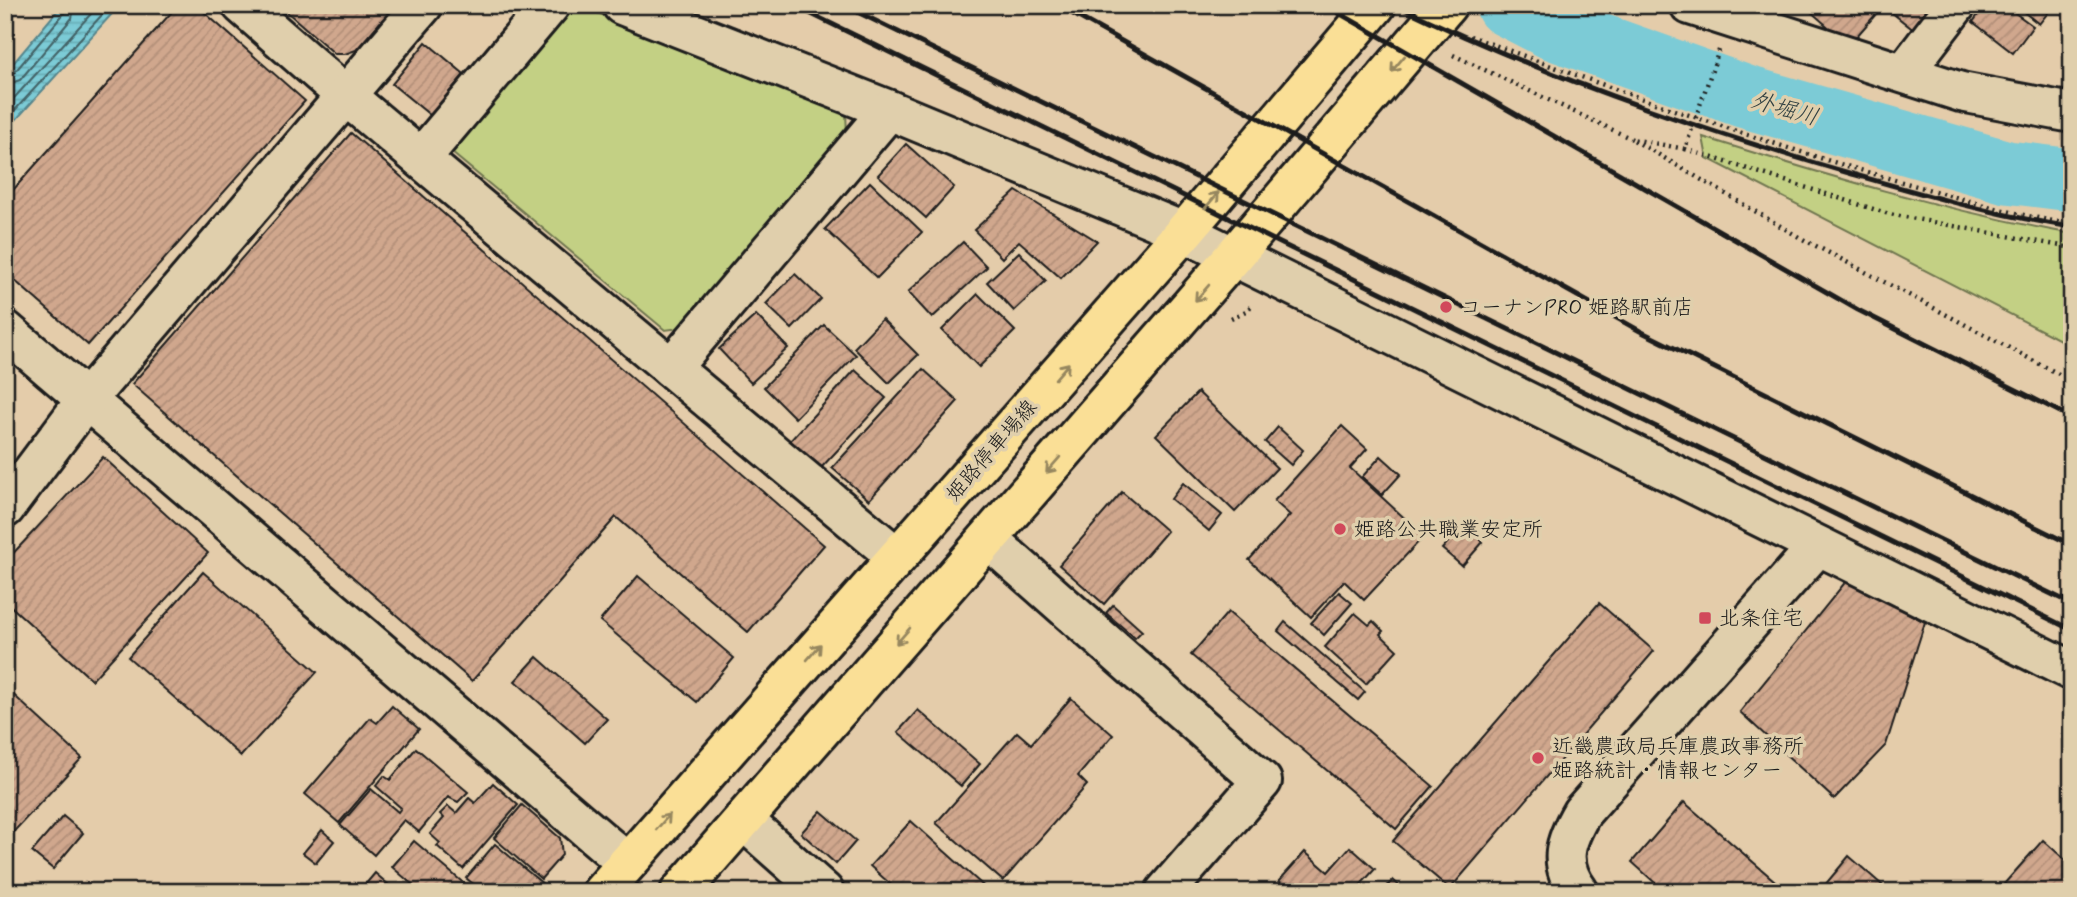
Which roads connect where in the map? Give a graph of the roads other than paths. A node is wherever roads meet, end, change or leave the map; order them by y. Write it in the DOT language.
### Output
graph roads {
  1 [pos="242,5"];
  2 [pos="423,5"];
  3 [pos="550,5"];
  4 [pos="622,5"];
  5 [pos="1376,5"];
  6 [pos="1690,5"];
  7 [pos="1956,5"];
  8 [pos="1452,17"];
  9 [pos="1732,21"];
  10 [pos="1904,74"];
  11 [pos="346,96"];
  12 [pos="889,110"];
  13 [pos="2072,113"];
  14 [pos="421,158"];
  15 [pos="1184,232"];
  16 [pos="1233,257"];
  17 [pos="5,330"];
  18 [pos="671,368"];
  19 [pos="86,400"];
  20 [pos="5,508"];
  21 [pos="988,539"];
  22 [pos="1818,545"];
  23 [pos="897,557"];
  24 [pos="2072,671"];
  25 [pos="743,820"];
  26 [pos="626,863"];
  27 [pos="602,892"];
  28 [pos="680,892"];
  29 [pos="824,892"];
  30 [pos="1165,892"];
  31 [pos="1579,892"];
  1 -- 11 [label="street"];
  2 -- 11 [label="street"];
  3 -- 14 [label="street"];
  4 -- 12 [label="street"];
  15 -- 5 [label="main road, 姫路停車場線, one-way"];
  6 -- 9 [label="street"];
  7 -- 10 [label="street"];
  8 -- 16 [label="main road, one-way"];
  9 -- 10 [label="street"];
  10 -- 13 [label="street"];
  11 -- 14 [label="street"];
  11 -- 19 [label="street"];
  12 -- 15 [label="street"];
  12 -- 18 [label="street"];
  14 -- 18 [label="street"];
  15 -- 16 [label="street"];
  23 -- 15 [label="main road, 姫路停車場線, one-way"];
  16 -- 21 [label="main road, one-way"];
  16 -- 22 [label="street"];
  17 -- 19 [label="street"];
  18 -- 23 [label="street"];
  19 -- 20 [label="street"];
  19 -- 26 [label="street"];
  21 -- 25 [label="main road, one-way"];
  21 -- 30 [label="street"];
  22 -- 24 [label="street"];
  22 -- 31 [label="street"];
  26 -- 23 [label="main road, 姫路停車場線, one-way"];
  25 -- 28 [label="main road"];
  25 -- 29 [label="street"];
  26 -- 27 [label="main road, 姫路停車場線"];
}
